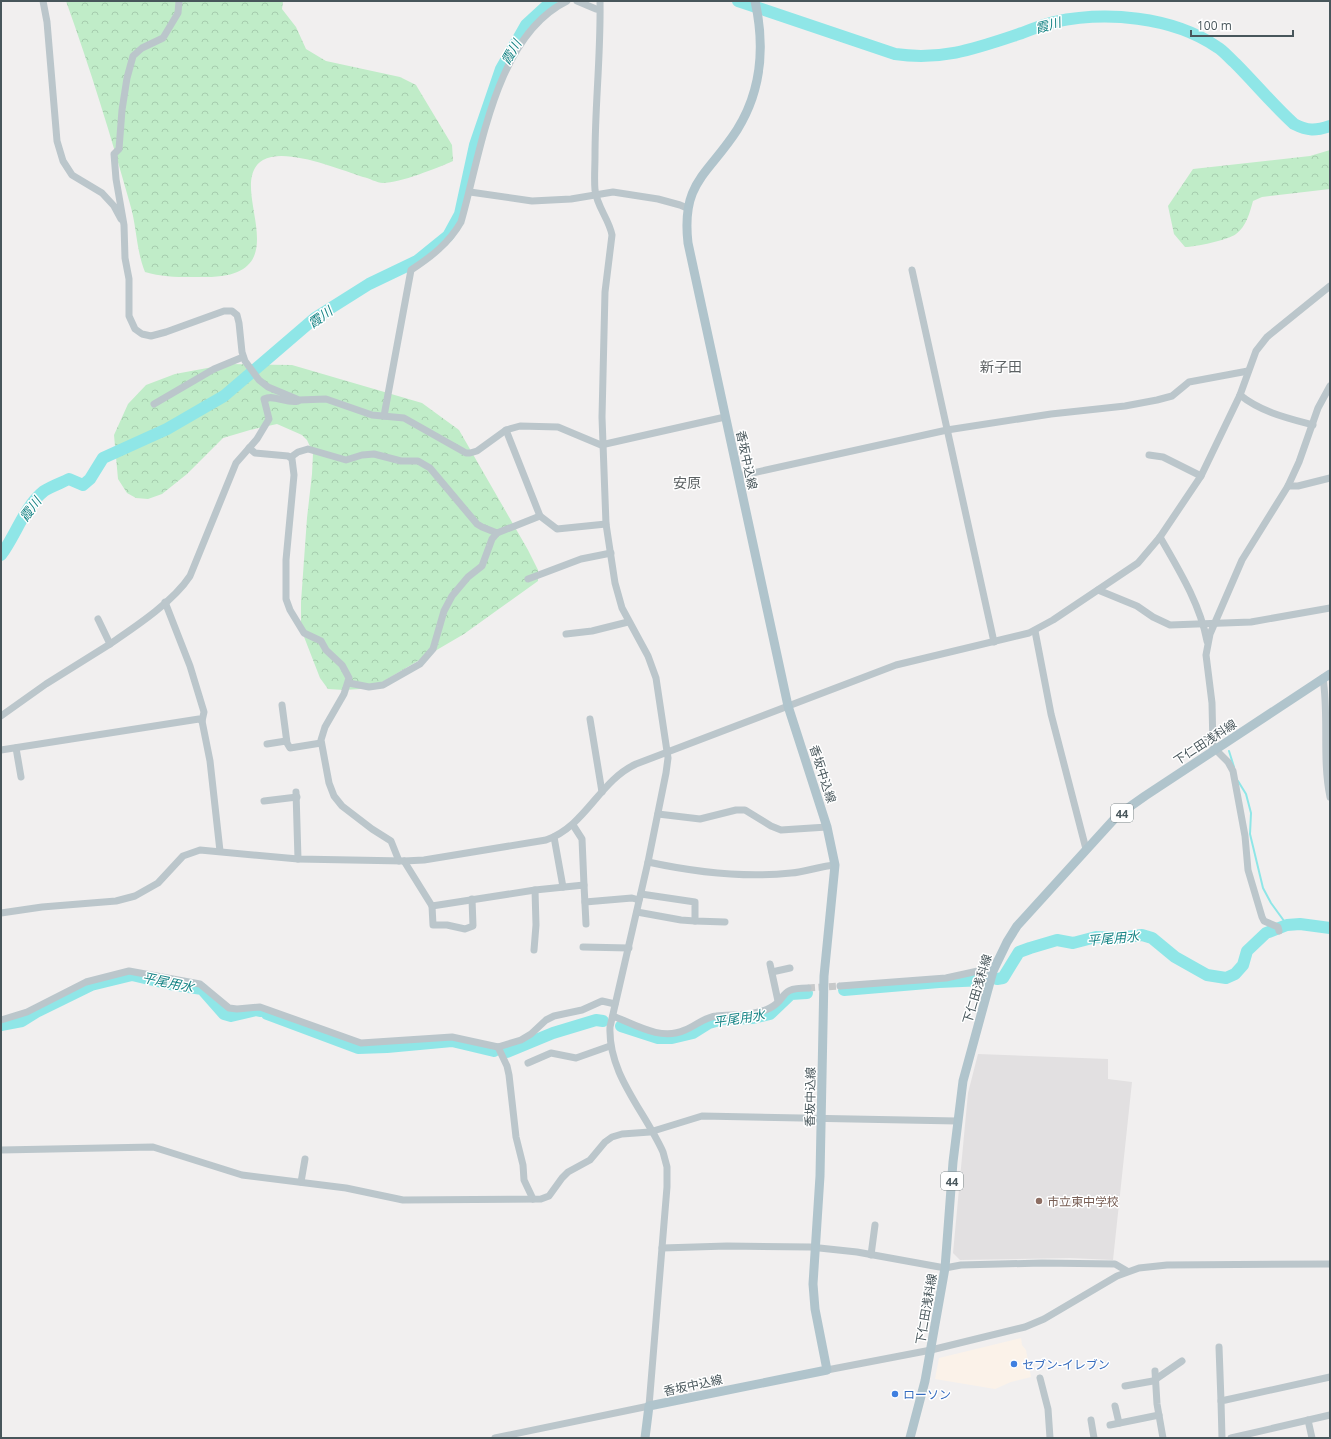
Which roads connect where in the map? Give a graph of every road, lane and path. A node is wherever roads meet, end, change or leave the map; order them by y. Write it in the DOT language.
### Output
graph roads {
  1 [pos="43,1"];
  2 [pos="179,1"];
  3 [pos="567,1"];
  4 [pos="577,1"];
  5 [pos="600,1"];
  6 [pos="755,1"];
  7 [pos="596,9"];
  8 [pos="470,192"];
  9 [pos="596,196"];
  10 [pos="687,208"];
  11 [pos="124,225"];
  12 [pos="912,270"];
  13 [pos="1330,286"];
  14 [pos="243,357"];
  15 [pos="1248,371"];
  16 [pos="1330,386"];
  17 [pos="1240,395"];
  18 [pos="299,400"];
  19 [pos="154,404"];
  20 [pos="384,416"];
  21 [pos="725,417"];
  22 [pos="1313,425"];
  23 [pos="506,430"];
  24 [pos="947,430"];
  25 [pos="602,445"];
  26 [pos="249,448"];
  27 [pos="1149,455"];
  28 [pos="291,457"];
  29 [pos="738,476"];
  30 [pos="1201,476"];
  31 [pos="1330,478"];
  32 [pos="1288,486"];
  33 [pos="540,516"];
  34 [pos="606,524"];
  35 [pos="497,533"];
  36 [pos="1160,538"];
  37 [pos="610,553"];
  38 [pos="528,578"];
  39 [pos="1098,590"];
  40 [pos="165,602"];
  41 [pos="1330,608"];
  42 [pos="98,619"];
  43 [pos="628,622"];
  44 [pos="1215,623"];
  45 [pos="1204,624"];
  46 [pos="1035,631"];
  47 [pos="566,634"];
  48 [pos="994,642"];
  49 [pos="110,644"];
  50 [pos="1207,644"];
  51 [pos="1327,676"];
  52 [pos="348,683"];
  53 [pos="282,705"];
  54 [pos="788,706"];
  55 [pos="1,716"];
  56 [pos="590,719"];
  57 [pos="202,721"];
  58 [pos="286,741"];
  59 [pos="321,743"];
  60 [pos="267,744"];
  61 [pos="16,748"];
  62 [pos="1215,749"];
  63 [pos="1,750"];
  64 [pos="667,752"];
  65 [pos="21,777"];
  66 [pos="602,792"];
  67 [pos="1330,797"];
  68 [pos="264,801"];
  69 [pos="658,814"];
  70 [pos="573,824"];
  71 [pos="827,827"];
  72 [pos="554,837"];
  73 [pos="1086,849"];
  74 [pos="220,851"];
  75 [pos="298,859"];
  76 [pos="401,861"];
  77 [pos="648,862"];
  78 [pos="836,865"];
  79 [pos="584,885"];
  80 [pos="563,887"];
  81 [pos="535,890"];
  82 [pos="640,897"];
  83 [pos="472,900"];
  84 [pos="585,902"];
  85 [pos="432,906"];
  86 [pos="637,912"];
  87 [pos="1,913"];
  88 [pos="695,921"];
  89 [pos="725,922"];
  90 [pos="586,924"];
  91 [pos="1278,929"];
  92 [pos="584,947"];
  93 [pos="628,948"];
  94 [pos="534,950"];
  95 [pos="770,964"];
  96 [pos="790,968"];
  97 [pos="772,972"];
  98 [pos="993,972"];
  99 [pos="840,986"];
  100 [pos="808,988"];
  101 [pos="778,1001"];
  102 [pos="616,1004"];
  103 [pos="612,1016"];
  104 [pos="1,1020"];
  105 [pos="610,1046"];
  106 [pos="498,1048"];
  107 [pos="528,1063"];
  108 [pos="822,1118"];
  109 [pos="957,1121"];
  110 [pos="652,1131"];
  111 [pos="1,1150"];
  112 [pos="305,1159"];
  113 [pos="301,1182"];
  114 [pos="533,1199"];
  115 [pos="875,1225"];
  116 [pos="662,1248"];
  117 [pos="815,1248"];
  118 [pos="871,1255"];
  119 [pos="1330,1264"];
  120 [pos="945,1268"];
  121 [pos="1127,1271"];
  122 [pos="1219,1347"];
  123 [pos="931,1350"];
  124 [pos="1182,1361"];
  125 [pos="827,1370"];
  126 [pos="1155,1371"];
  127 [pos="1330,1377"];
  128 [pos="1040,1378"];
  129 [pos="1156,1379"];
  130 [pos="1125,1386"];
  131 [pos="1221,1400"];
  132 [pos="649,1406"];
  133 [pos="1115,1406"];
  134 [pos="1159,1415"];
  135 [pos="1330,1415"];
  136 [pos="1092,1420"];
  137 [pos="1308,1420"];
  138 [pos="1119,1423"];
  139 [pos="1110,1425"];
  140 [pos="495,1438"];
  141 [pos="645,1438"];
  142 [pos="910,1438"];
  143 [pos="1050,1438"];
  144 [pos="1094,1438"];
  145 [pos="1163,1438"];
  146 [pos="1222,1438"];
  147 [pos="1231,1438"];
  148 [pos="1312,1438"];
  1 -- 11 [label="street"];
  2 -- 11 [label="street"];
  3 -- 8 [label="street"];
  4 -- 7 [label="street"];
  5 -- 9 [label="street"];
  6 -- 10 [label="main road, 香坂中込線"];
  8 -- 9 [label="street"];
  8 -- 20 [label="street"];
  9 -- 10 [label="street"];
  9 -- 25 [label="street"];
  10 -- 21 [label="main road, 香坂中込線"];
  11 -- 14 [label="street"];
  12 -- 24 [label="street"];
  13 -- 15 [label="street"];
  14 -- 18 [label="street"];
  14 -- 19 [label="street"];
  15 -- 17 [label="street"];
  15 -- 24 [label="street"];
  16 -- 22 [label="street"];
  17 -- 22 [label="street"];
  17 -- 30 [label="street"];
  18 -- 20 [label="street"];
  18 -- 26 [label="street"];
  20 -- 23 [label="street"];
  21 -- 25 [label="street"];
  21 -- 29 [label="main road, 香坂中込線"];
  22 -- 32 [label="street"];
  23 -- 25 [label="street"];
  23 -- 33 [label="street"];
  24 -- 29 [label="street"];
  24 -- 48 [label="street"];
  25 -- 34 [label="street"];
  26 -- 28 [label="street"];
  26 -- 40 [label="street"];
  27 -- 30 [label="street"];
  28 -- 35 [label="street"];
  28 -- 52 [label="street"];
  29 -- 54 [label="main road, 香坂中込線"];
  30 -- 36 [label="street"];
  31 -- 32 [label="street"];
  32 -- 44 [label="street"];
  33 -- 34 [label="street"];
  33 -- 35 [label="street"];
  34 -- 37 [label="street"];
  35 -- 52 [label="street"];
  36 -- 39 [label="street"];
  36 -- 45 [label="street"];
  37 -- 38 [label="street"];
  37 -- 43 [label="street"];
  39 -- 45 [label="street"];
  39 -- 46 [label="street"];
  40 -- 49 [label="street"];
  40 -- 57 [label="street"];
  41 -- 44 [label="street"];
  42 -- 49 [label="street"];
  43 -- 47 [label="street"];
  43 -- 64 [label="street"];
  44 -- 45 [label="street"];
  44 -- 50 [label="street"];
  45 -- 50 [label="street"];
  46 -- 48 [label="street"];
  46 -- 73 [label="street"];
  48 -- 54 [label="street"];
  49 -- 55 [label="street"];
  50 -- 62 [label="street"];
  51 -- 62 [label="main road, 下仁田浅科線 / 44"];
  51 -- 67 [label="street"];
  52 -- 59 [label="street"];
  53 -- 58 [label="street"];
  54 -- 64 [label="street"];
  54 -- 71 [label="main road, 香坂中込線"];
  56 -- 66 [label="street"];
  57 -- 61 [label="street"];
  57 -- 74 [label="street"];
  58 -- 59 [label="street"];
  58 -- 60 [label="street"];
  59 -- 76 [label="street"];
  61 -- 63 [label="street"];
  61 -- 65 [label="street"];
  62 -- 73 [label="main road, 下仁田浅科線 / 44"];
  62 -- 91 [label="street"];
  64 -- 66 [label="street"];
  64 -- 69 [label="street"];
  66 -- 70 [label="street"];
  68 -- 75 [label="street"];
  69 -- 71 [label="street"];
  69 -- 77 [label="street"];
  70 -- 72 [label="street"];
  70 -- 79 [label="street"];
  71 -- 78 [label="main road, 香坂中込線"];
  72 -- 76 [label="street"];
  72 -- 80 [label="street"];
  73 -- 98 [label="main road, 下仁田浅科線 / 44"];
  74 -- 75 [label="street"];
  74 -- 87 [label="street"];
  75 -- 76 [label="street"];
  76 -- 85 [label="street"];
  77 -- 78 [label="street"];
  77 -- 82 [label="street"];
  78 -- 108 [label="main road, 香坂中込線"];
  79 -- 80 [label="street"];
  79 -- 84 [label="street"];
  80 -- 81 [label="street"];
  81 -- 83 [label="street"];
  81 -- 94 [label="street"];
  82 -- 84 [label="street"];
  82 -- 86 [label="street"];
  82 -- 88 [label="street"];
  83 -- 85 [label="street"];
  83 -- 85 [label="street"];
  84 -- 90 [label="street"];
  86 -- 88 [label="street"];
  86 -- 93 [label="street"];
  88 -- 89 [label="street"];
  92 -- 93 [label="street"];
  93 -- 102 [label="street"];
  95 -- 97 [label="street"];
  96 -- 97 [label="street"];
  97 -- 101 [label="street"];
  98 -- 99 [label="street"];
  98 -- 109 [label="main road, 下仁田浅科線 / 44"];
  100 -- 101 [label="street"];
  101 -- 103 [label="street"];
  102 -- 103 [label="street"];
  102 -- 106 [label="street"];
  103 -- 105 [label="street"];
  104 -- 106 [label="street"];
  105 -- 107 [label="street"];
  105 -- 110 [label="street"];
  106 -- 114 [label="street"];
  108 -- 109 [label="street"];
  108 -- 110 [label="street"];
  108 -- 117 [label="main road, 香坂中込線"];
  109 -- 120 [label="main road, 下仁田浅科線 / 44"];
  110 -- 114 [label="street"];
  110 -- 116 [label="street"];
  111 -- 113 [label="street"];
  112 -- 113 [label="street"];
  113 -- 114 [label="street"];
  115 -- 118 [label="street"];
  116 -- 117 [label="street"];
  116 -- 132 [label="street"];
  117 -- 118 [label="street"];
  117 -- 125 [label="main road, 香坂中込線"];
  118 -- 120 [label="street"];
  119 -- 121 [label="street"];
  120 -- 121 [label="street"];
  120 -- 123 [label="main road, 下仁田浅科線 / 44"];
  121 -- 123 [label="street"];
  122 -- 131 [label="street"];
  123 -- 125 [label="street"];
  123 -- 142 [label="main road, 下仁田浅科線 / 44"];
  124 -- 129 [label="street"];
  125 -- 132 [label="main road, 香坂中込線"];
  126 -- 129 [label="street"];
  127 -- 131 [label="street"];
  128 -- 143 [label="street"];
  129 -- 130 [label="street"];
  129 -- 134 [label="street"];
  131 -- 146 [label="street"];
  132 -- 140 [label="street"];
  132 -- 141 [label="main road"];
  133 -- 138 [label="street"];
  134 -- 138 [label="street"];
  134 -- 145 [label="street"];
  135 -- 137 [label="street"];
  136 -- 144 [label="street"];
  137 -- 147 [label="street"];
  137 -- 148 [label="street"];
  138 -- 139 [label="street"];
}
